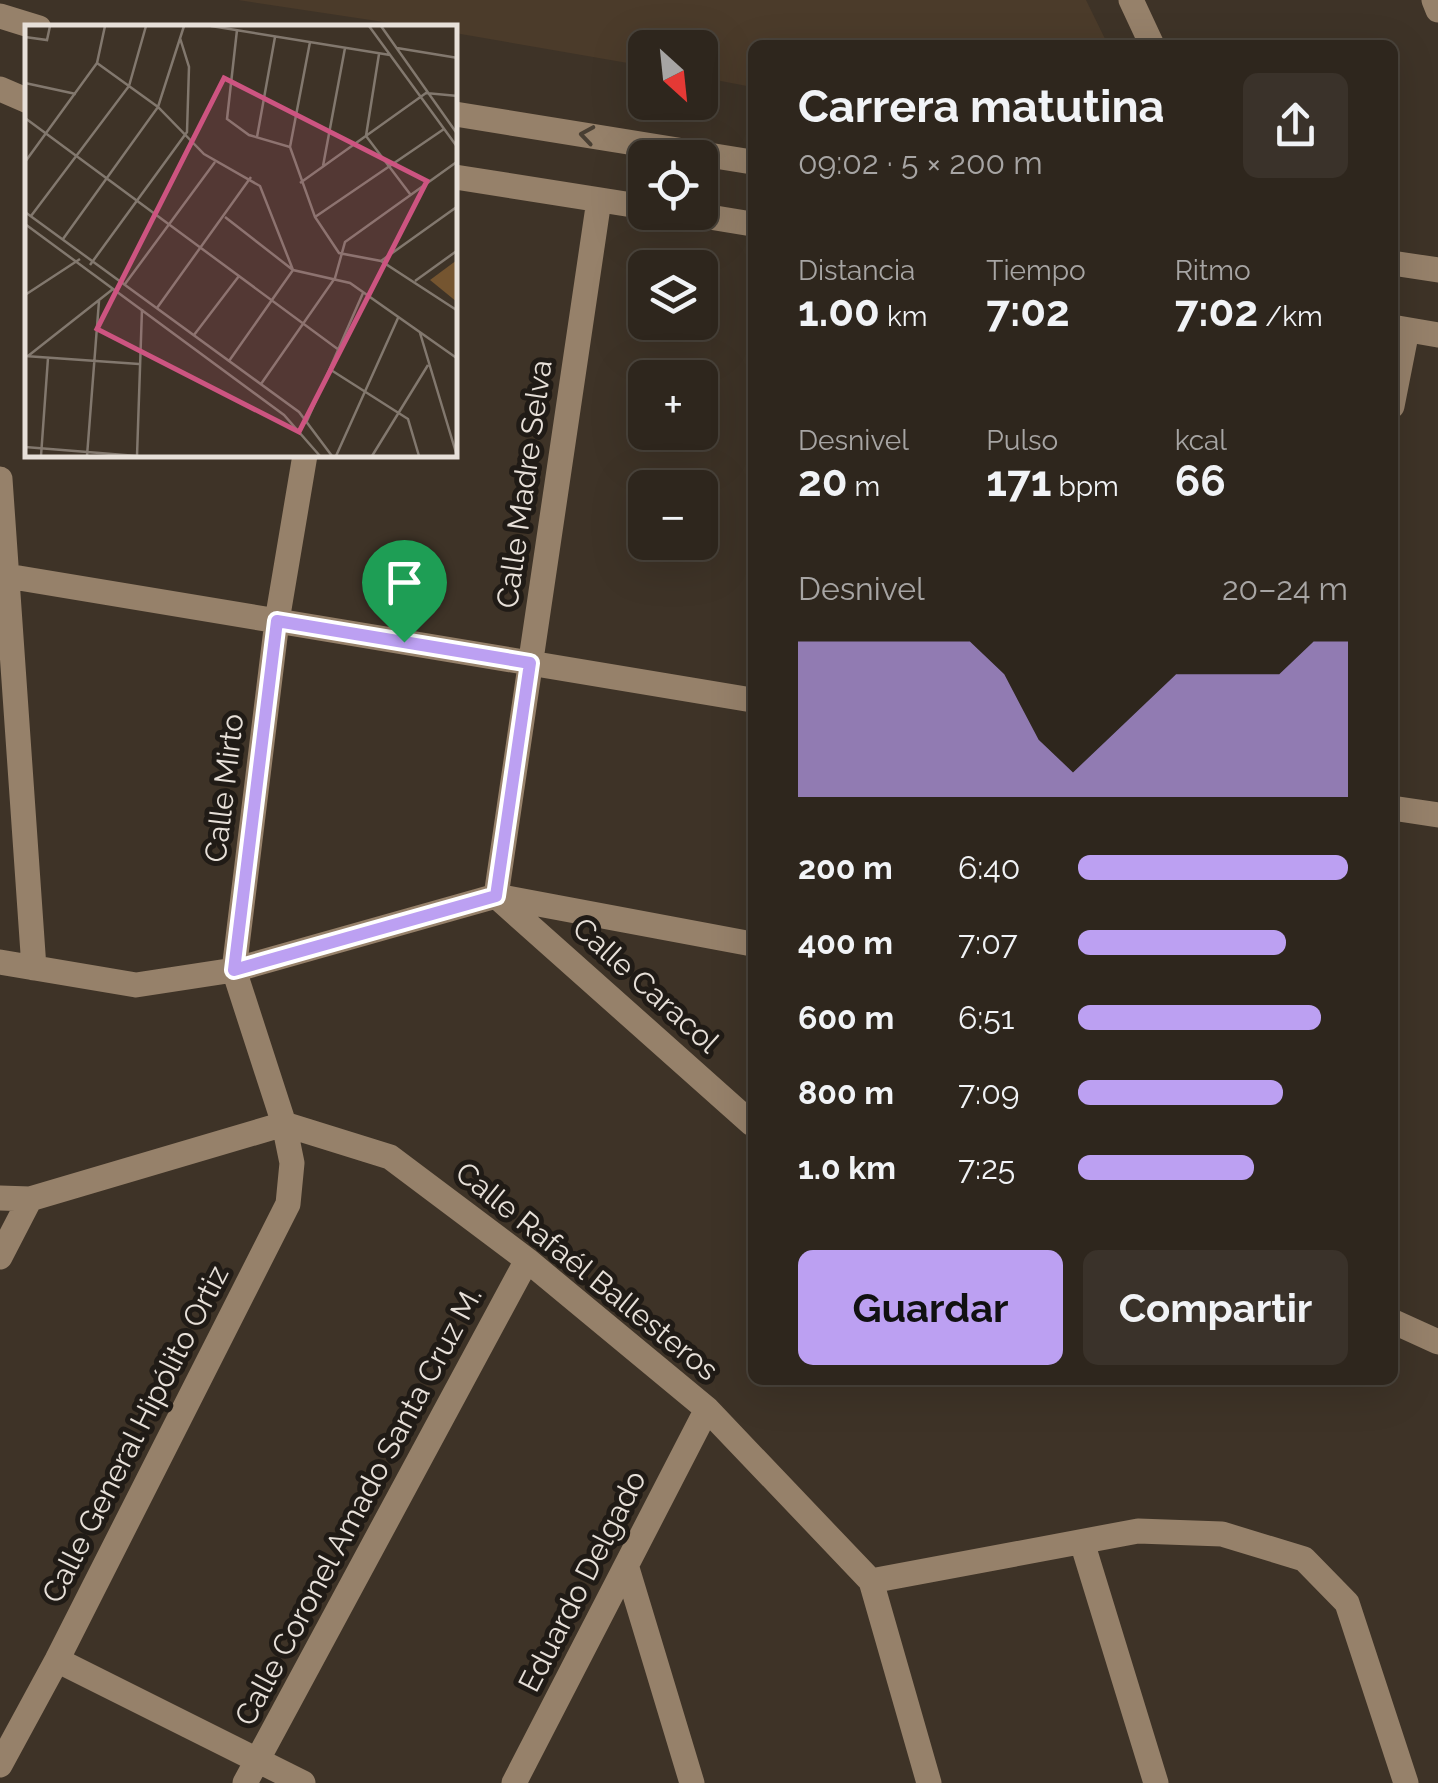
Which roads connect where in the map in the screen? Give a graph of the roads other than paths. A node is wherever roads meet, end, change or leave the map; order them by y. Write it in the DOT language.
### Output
graph roads {
  1 [pos="1132,0"];
  2 [pos="1434,0"];
  3 [pos="1438,10"];
  4 [pos="0,16"];
  5 [pos="29,25"];
  6 [pos="1150,40"];
  7 [pos="0,89"];
  8 [pos="25,99"];
  9 [pos="458,114"];
  10 [pos="748,161"];
  11 [pos="458,176"];
  12 [pos="599,200"];
  13 [pos="628,204"];
  14 [pos="718,218"];
  15 [pos="748,223"];
  16 [pos="1398,264"];
  17 [pos="1438,270"];
  18 [pos="1400,329"];
  19 [pos="1438,335"];
  20 [pos="304,458"];
  21 [pos="0,479"];
  22 [pos="8,576"];
  23 [pos="277,621"];
  24 [pos="530,663"];
  25 [pos="748,699"];
  26 [pos="1398,809"];
  27 [pos="1438,816"];
  28 [pos="496,896"];
  29 [pos="748,943"];
  30 [pos="0,962"];
  31 [pos="34,968"];
  32 [pos="234,970"];
  33 [pos="748,1120"];
  34 [pos="284,1124"];
  35 [pos="0,1198"];
  36 [pos="30,1199"];
  37 [pos="0,1257"];
  38 [pos="527,1260"];
  39 [pos="1398,1324"];
  40 [pos="1438,1342"];
  41 [pos="707,1409"];
  42 [pos="1082,1542"];
  43 [pos="627,1568"];
  44 [pos="870,1581"];
  45 [pos="57,1660"];
  46 [pos="0,1765"];
  47 [pos="251,1772"];
  48 [pos="303,1783"];
  49 [pos="514,1783"];
  50 [pos="692,1783"];
  51 [pos="929,1783"];
  52 [pos="1156,1783"];
  53 [pos="1406,1783"];
  1 -- 6 [label="street"];
  2 -- 3 [label="street"];
  4 -- 5 [label="street"];
  7 -- 8 [label="street"];
  10 -- 9 [label="street, one-way"];
  11 -- 12 [label="street"];
  12 -- 13 [label="street"];
  12 -- 24 [label="street, Calle Madre Selva"];
  14 -- 15 [label="street"];
  16 -- 17 [label="street"];
  18 -- 19 [label="street"];
  20 -- 23 [label="street, Calle Mirto"];
  21 -- 22 [label="street"];
  22 -- 23 [label="street"];
  22 -- 31 [label="street"];
  23 -- 24 [label="street"];
  23 -- 32 [label="street, Calle Mirto"];
  24 -- 25 [label="street"];
  24 -- 28 [label="street, Calle Madre Selva"];
  26 -- 27 [label="street"];
  28 -- 29 [label="street"];
  28 -- 32 [label="street"];
  28 -- 33 [label="street, Calle Caracol"];
  30 -- 31 [label="street"];
  31 -- 32 [label="street"];
  32 -- 34 [label="street, Calle Mirto"];
  34 -- 36 [label="street"];
  34 -- 38 [label="street, Calle Rafaél Ballesteros"];
  34 -- 45 [label="street, Calle General Hipólito Ortiz"];
  35 -- 36 [label="street"];
  36 -- 37 [label="street"];
  38 -- 41 [label="street, Calle Rafaél Ballesteros"];
  38 -- 47 [label="street, Calle Coronel Amado Santa Cruz M."];
  39 -- 40 [label="street"];
  41 -- 43 [label="street, Eduardo Delgado"];
  41 -- 44 [label="street, Calle Rafaél Ballesteros"];
  42 -- 44 [label="street"];
  42 -- 52 [label="street"];
  42 -- 53 [label="street"];
  43 -- 49 [label="street, Eduardo Delgado"];
  43 -- 50 [label="street"];
  44 -- 51 [label="street"];
  45 -- 46 [label="street, Calle General Hipólito Ortiz"];
  45 -- 47 [label="street"];
  47 -- 48 [label="street"];
}
